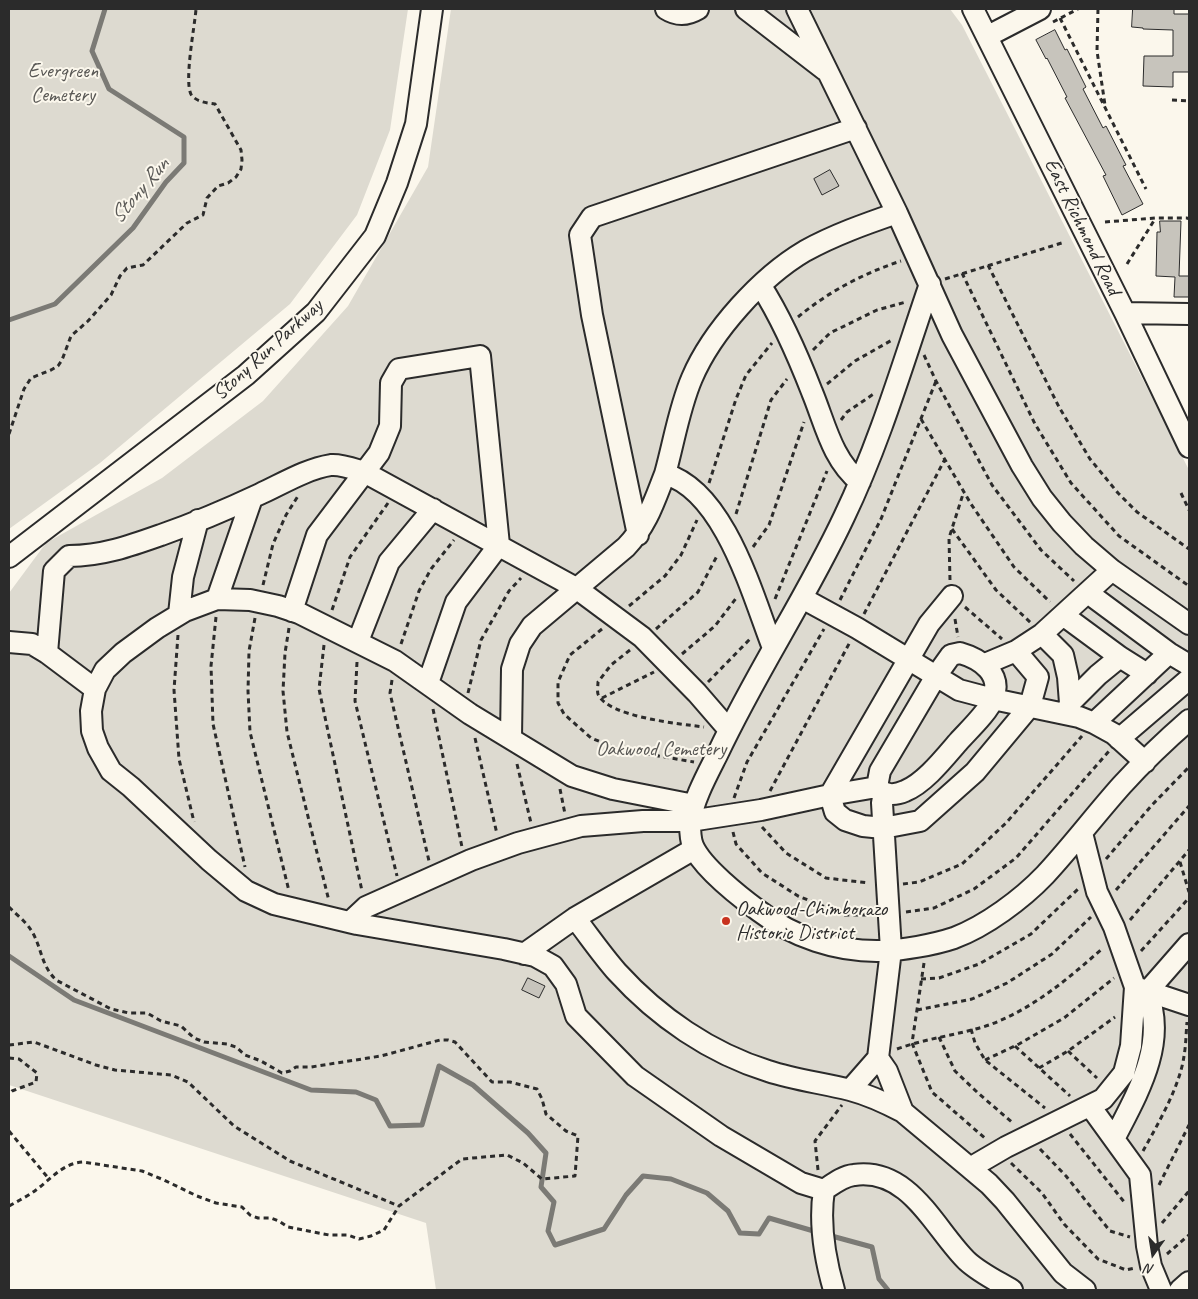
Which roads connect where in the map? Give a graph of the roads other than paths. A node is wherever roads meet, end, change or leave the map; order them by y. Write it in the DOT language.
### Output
graph roads {
  1 [pos="432,9"];
  2 [pos="666,9"];
  3 [pos="698,9"];
  4 [pos="746,9"];
  5 [pos="797,9"];
  6 [pos="973,9"];
  7 [pos="1040,9"];
  8 [pos="988,36"];
  9 [pos="828,72"];
  10 [pos="856,128"];
  11 [pos="897,213"];
  12 [pos="930,284"];
  13 [pos="761,286"];
  14 [pos="1125,313"];
  15 [pos="1189,314"];
  16 [pos="1187,437"];
  17 [pos="364,472"];
  18 [pos="665,474"];
  19 [pos="860,482"];
  20 [pos="252,498"];
  21 [pos="433,509"];
  22 [pos="198,520"];
  23 [pos="638,535"];
  24 [pos="499,545"];
  25 [pos="9,557"];
  26 [pos="1112,570"];
  27 [pos="576,588"];
  28 [pos="1088,593"];
  29 [pos="952,596"];
  30 [pos="802,598"];
  31 [pos="217,599"];
  32 [pos="292,611"];
  33 [pos="179,614"];
  34 [pos="1063,615"];
  35 [pos="1189,624"];
  36 [pos="1042,634"];
  37 [pos="358,641"];
  38 [pos="9,642"];
  39 [pos="774,648"];
  40 [pos="1016,651"];
  41 [pos="1169,652"];
  42 [pos="48,653"];
  43 [pos="1062,655"];
  44 [pos="1120,657"];
  45 [pos="909,660"];
  46 [pos="986,664"];
  47 [pos="1189,665"];
  48 [pos="1147,674"];
  49 [pos="936,676"];
  50 [pos="1068,676"];
  51 [pos="1038,677"];
  52 [pos="1096,677"];
  53 [pos="1189,679"];
  54 [pos="428,683"];
  55 [pos="95,689"];
  56 [pos="993,700"];
  57 [pos="1030,706"];
  58 [pos="1068,708"];
  59 [pos="1189,720"];
  60 [pos="1094,722"];
  61 [pos="729,730"];
  62 [pos="511,738"];
  63 [pos="1119,739"];
  64 [pos="1145,762"];
  65 [pos="880,790"];
  66 [pos="830,795"];
  67 [pos="692,813"];
  68 [pos="883,828"];
  69 [pos="1082,833"];
  70 [pos="694,849"];
  71 [pos="575,918"];
  72 [pos="342,920"];
  73 [pos="1189,944"];
  74 [pos="891,950"];
  75 [pos="524,954"];
  76 [pos="1138,994"];
  77 [pos="1188,1005"];
  78 [pos="887,1054"];
  79 [pos="847,1097"];
  80 [pos="1087,1107"];
  81 [pos="903,1112"];
  82 [pos="1114,1139"];
  83 [pos="970,1168"];
  84 [pos="821,1181"];
  85 [pos="1189,1282"];
  86 [pos="834,1290"];
  87 [pos="1012,1290"];
  88 [pos="1085,1290"];
  89 [pos="1161,1290"];
  90 [pos="1180,1290"];
  1 -- 25 [label="street, Stony Run Parkway"];
  2 -- 3 [label="street"];
  4 -- 9 [label="street"];
  5 -- 9 [label="street"];
  6 -- 8 [label="street, East Richmond Road"];
  7 -- 8 [label="street"];
  8 -- 14 [label="street, East Richmond Road"];
  9 -- 10 [label="street"];
  10 -- 11 [label="street"];
  10 -- 23 [label="street"];
  11 -- 12 [label="street"];
  11 -- 13 [label="street"];
  12 -- 19 [label="street"];
  12 -- 26 [label="street"];
  13 -- 18 [label="street"];
  13 -- 19 [label="street"];
  14 -- 15 [label="street"];
  14 -- 16 [label="street, East Richmond Road"];
  17 -- 20 [label="street"];
  17 -- 21 [label="street"];
  17 -- 24 [label="street"];
  17 -- 32 [label="street"];
  18 -- 23 [label="street"];
  18 -- 39 [label="street"];
  19 -- 30 [label="street"];
  20 -- 22 [label="street"];
  20 -- 31 [label="street"];
  21 -- 24 [label="street"];
  21 -- 37 [label="street"];
  22 -- 33 [label="street"];
  22 -- 42 [label="street"];
  23 -- 27 [label="street"];
  24 -- 27 [label="street"];
  24 -- 54 [label="street"];
  26 -- 28 [label="street"];
  26 -- 35 [label="street"];
  27 -- 61 [label="street"];
  27 -- 62 [label="street"];
  28 -- 34 [label="street"];
  28 -- 41 [label="street"];
  29 -- 45 [label="street"];
  30 -- 39 [label="street"];
  30 -- 45 [label="street"];
  31 -- 32 [label="street"];
  31 -- 33 [label="street"];
  32 -- 37 [label="street"];
  33 -- 55 [label="street"];
  34 -- 36 [label="street"];
  34 -- 44 [label="street"];
  36 -- 40 [label="street"];
  36 -- 43 [label="street"];
  37 -- 54 [label="street"];
  38 -- 42 [label="street"];
  39 -- 61 [label="street"];
  40 -- 46 [label="street"];
  40 -- 51 [label="street"];
  41 -- 47 [label="street"];
  41 -- 48 [label="street"];
  42 -- 55 [label="street"];
  43 -- 50 [label="street"];
  43 -- 52 [label="street"];
  44 -- 48 [label="street"];
  44 -- 52 [label="street"];
  45 -- 49 [label="street"];
  45 -- 66 [label="street"];
  46 -- 49 [label="street"];
  46 -- 56 [label="street"];
  48 -- 60 [label="street"];
  49 -- 56 [label="street"];
  49 -- 65 [label="street"];
  50 -- 51 [label="street"];
  50 -- 52 [label="street"];
  50 -- 58 [label="street"];
  51 -- 57 [label="street"];
  52 -- 58 [label="street"];
  53 -- 63 [label="street"];
  54 -- 62 [label="street"];
  55 -- 72 [label="street"];
  56 -- 57 [label="street"];
  56 -- 65 [label="street"];
  57 -- 58 [label="street"];
  57 -- 68 [label="street"];
  58 -- 60 [label="street"];
  59 -- 64 [label="street"];
  60 -- 63 [label="street"];
  61 -- 67 [label="street"];
  62 -- 67 [label="street"];
  63 -- 64 [label="street"];
  64 -- 69 [label="street"];
  65 -- 66 [label="street"];
  65 -- 68 [label="street"];
  66 -- 67 [label="street"];
  66 -- 68 [label="street"];
  67 -- 70 [label="street"];
  67 -- 72 [label="street"];
  68 -- 74 [label="street"];
  69 -- 74 [label="street"];
  69 -- 76 [label="street"];
  70 -- 71 [label="street"];
  70 -- 74 [label="street"];
  71 -- 75 [label="street"];
  71 -- 79 [label="street"];
  72 -- 75 [label="street"];
  73 -- 76 [label="street"];
  74 -- 78 [label="street"];
  75 -- 84 [label="street"];
  76 -- 77 [label="street"];
  76 -- 80 [label="street"];
  76 -- 82 [label="street"];
  78 -- 79 [label="street"];
  78 -- 81 [label="street"];
  79 -- 81 [label="street"];
  80 -- 82 [label="street"];
  80 -- 83 [label="street"];
  81 -- 83 [label="street"];
  82 -- 89 [label="street"];
  83 -- 88 [label="street"];
  84 -- 86 [label="street"];
  84 -- 87 [label="street"];
  85 -- 90 [label="street"];
}
